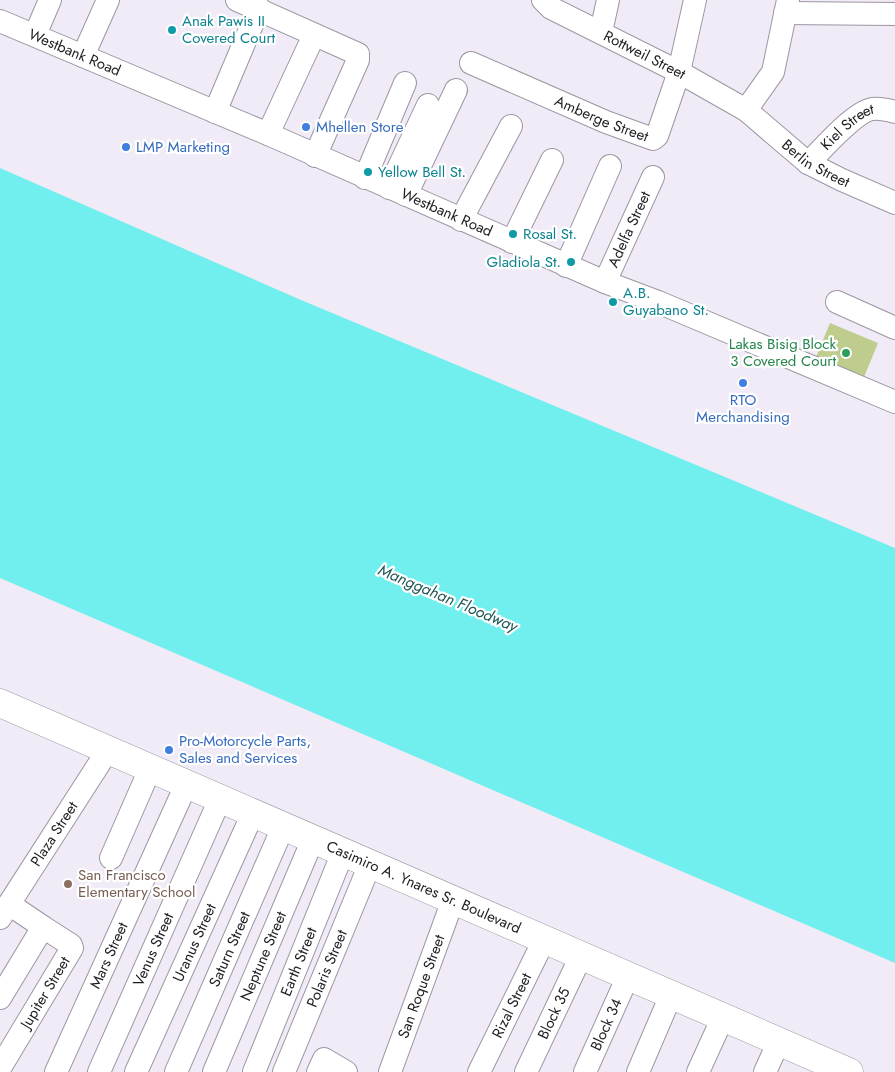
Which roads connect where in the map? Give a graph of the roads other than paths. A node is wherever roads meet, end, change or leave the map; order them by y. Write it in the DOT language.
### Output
graph roads {
  1 [pos="50,0"];
  2 [pos="108,0"];
  3 [pos="237,0"];
  4 [pos="543,0"];
  5 [pos="608,0"];
  6 [pos="695,0"];
  7 [pos="787,7"];
  8 [pos="259,8"];
  9 [pos="895,14"];
  10 [pos="0,21"];
  11 [pos="601,32"];
  12 [pos="314,35"];
  13 [pos="35,36"];
  14 [pos="83,56"];
  15 [pos="471,64"];
  16 [pos="679,72"];
  17 [pos="405,83"];
  18 [pos="456,90"];
  19 [pos="428,105"];
  20 [pos="746,110"];
  21 [pos="215,112"];
  22 [pos="895,112"];
  23 [pos="511,126"];
  24 [pos="268,134"];
  25 [pos="315,156"];
  26 [pos="552,160"];
  27 [pos="808,163"];
  28 [pos="610,166"];
  29 [pos="653,177"];
  30 [pos="366,178"];
  31 [pos="398,192"];
  32 [pos="895,203"];
  33 [pos="461,220"];
  34 [pos="512,242"];
  35 [pos="566,266"];
  36 [pos="605,282"];
  37 [pos="837,302"];
  38 [pos="895,328"];
  39 [pos="895,402"];
  40 [pos="0,703"];
  41 [pos="108,750"];
  42 [pos="150,769"];
  43 [pos="186,784"];
  44 [pos="220,799"];
  45 [pos="253,813"];
  46 [pos="283,826"];
  47 [pos="312,839"];
  48 [pos="343,852"];
  49 [pos="111,858"];
  50 [pos="370,864"];
  51 [pos="453,900"];
  52 [pos="4,911"];
  53 [pos="44,927"];
  54 [pos="544,940"];
  55 [pos="581,956"];
  56 [pos="628,976"];
  57 [pos="671,995"];
  58 [pos="0,998"];
  59 [pos="722,1017"];
  60 [pos="779,1041"];
  61 [pos="1,1070"];
  62 [pos="839,1070"];
  63 [pos="56,1072"];
  64 [pos="99,1072"];
  65 [pos="136,1072"];
  66 [pos="176,1072"];
  67 [pos="214,1072"];
  68 [pos="254,1072"];
  69 [pos="284,1072"];
  70 [pos="318,1072"];
  71 [pos="346,1072"];
  72 [pos="390,1072"];
  73 [pos="479,1072"];
  74 [pos="526,1072"];
  75 [pos="585,1072"];
  76 [pos="638,1072"];
  77 [pos="698,1072"];
  78 [pos="765,1072"];
  1 -- 13 [label="street"];
  2 -- 14 [label="street"];
  3 -- 8 [label="street"];
  4 -- 11 [label="street, Rottweil Street"];
  5 -- 11 [label="street"];
  6 -- 16 [label="street, Amberge Street"];
  7 -- 9 [label="street"];
  7 -- 20 [label="street"];
  8 -- 12 [label="street"];
  8 -- 21 [label="street"];
  10 -- 13 [label="street, Westbank Road"];
  11 -- 16 [label="street, Rottweil Street"];
  12 -- 24 [label="street"];
  12 -- 25 [label="street"];
  13 -- 14 [label="street, Westbank Road"];
  14 -- 21 [label="street, Westbank Road"];
  15 -- 16 [label="street, Amberge Street"];
  16 -- 20 [label="street, Rottweil Street"];
  17 -- 30 [label="street"];
  18 -- 31 [label="street"];
  19 -- 31 [label="street"];
  20 -- 27 [label="street, Berlin Street"];
  21 -- 24 [label="street, Westbank Road"];
  22 -- 27 [label="street, Kiel Street"];
  23 -- 33 [label="street"];
  24 -- 25 [label="street, Westbank Road"];
  25 -- 30 [label="street, Westbank Road"];
  26 -- 34 [label="street"];
  27 -- 32 [label="street, Berlin Street"];
  28 -- 35 [label="street"];
  29 -- 36 [label="street, Adelfa Street"];
  30 -- 31 [label="street, Westbank Road"];
  31 -- 33 [label="street, Westbank Road"];
  33 -- 34 [label="street, Westbank Road"];
  34 -- 35 [label="street, Westbank Road"];
  35 -- 36 [label="street, Westbank Road"];
  36 -- 39 [label="street, Westbank Road"];
  37 -- 38 [label="street"];
  40 -- 41 [label="main road, Casimiro A. Ynares Sr. Boulevard"];
  41 -- 42 [label="main road, Casimiro A. Ynares Sr. Boulevard"];
  41 -- 52 [label="street, Plaza Street"];
  42 -- 43 [label="main road, Casimiro A. Ynares Sr. Boulevard"];
  42 -- 49 [label="street"];
  43 -- 44 [label="main road, Casimiro A. Ynares Sr. Boulevard"];
  43 -- 63 [label="street, Mars Street"];
  44 -- 45 [label="main road, Casimiro A. Ynares Sr. Boulevard"];
  44 -- 64 [label="street, Venus Street"];
  45 -- 46 [label="main road, Casimiro A. Ynares Sr. Boulevard"];
  45 -- 65 [label="street, Uranus Street"];
  46 -- 47 [label="main road, Casimiro A. Ynares Sr. Boulevard"];
  46 -- 66 [label="street, Saturn Street"];
  47 -- 48 [label="main road, Casimiro A. Ynares Sr. Boulevard"];
  47 -- 67 [label="street, Neptune Street"];
  48 -- 50 [label="main road, Casimiro A. Ynares Sr. Boulevard"];
  48 -- 68 [label="street, Earth Street"];
  50 -- 51 [label="main road, Casimiro A. Ynares Sr. Boulevard"];
  50 -- 69 [label="street, Polaris Street"];
  51 -- 54 [label="main road, Casimiro A. Ynares Sr. Boulevard"];
  51 -- 72 [label="street, San Roque Street"];
  52 -- 53 [label="street"];
  53 -- 58 [label="street"];
  53 -- 61 [label="street, Jupiter Street"];
  54 -- 55 [label="main road, Casimiro A. Ynares Sr. Boulevard"];
  54 -- 73 [label="street, Rizal Street"];
  55 -- 56 [label="main road, Casimiro A. Ynares Sr. Boulevard"];
  55 -- 74 [label="street, Block 35"];
  56 -- 57 [label="main road, Casimiro A. Ynares Sr. Boulevard"];
  56 -- 75 [label="street, Block 34"];
  57 -- 59 [label="main road, Casimiro A. Ynares Sr. Boulevard"];
  57 -- 76 [label="street"];
  59 -- 60 [label="main road, Casimiro A. Ynares Sr. Boulevard"];
  59 -- 77 [label="street"];
  60 -- 62 [label="main road, Casimiro A. Ynares Sr. Boulevard"];
  60 -- 78 [label="street"];
  70 -- 71 [label="street"];
}
